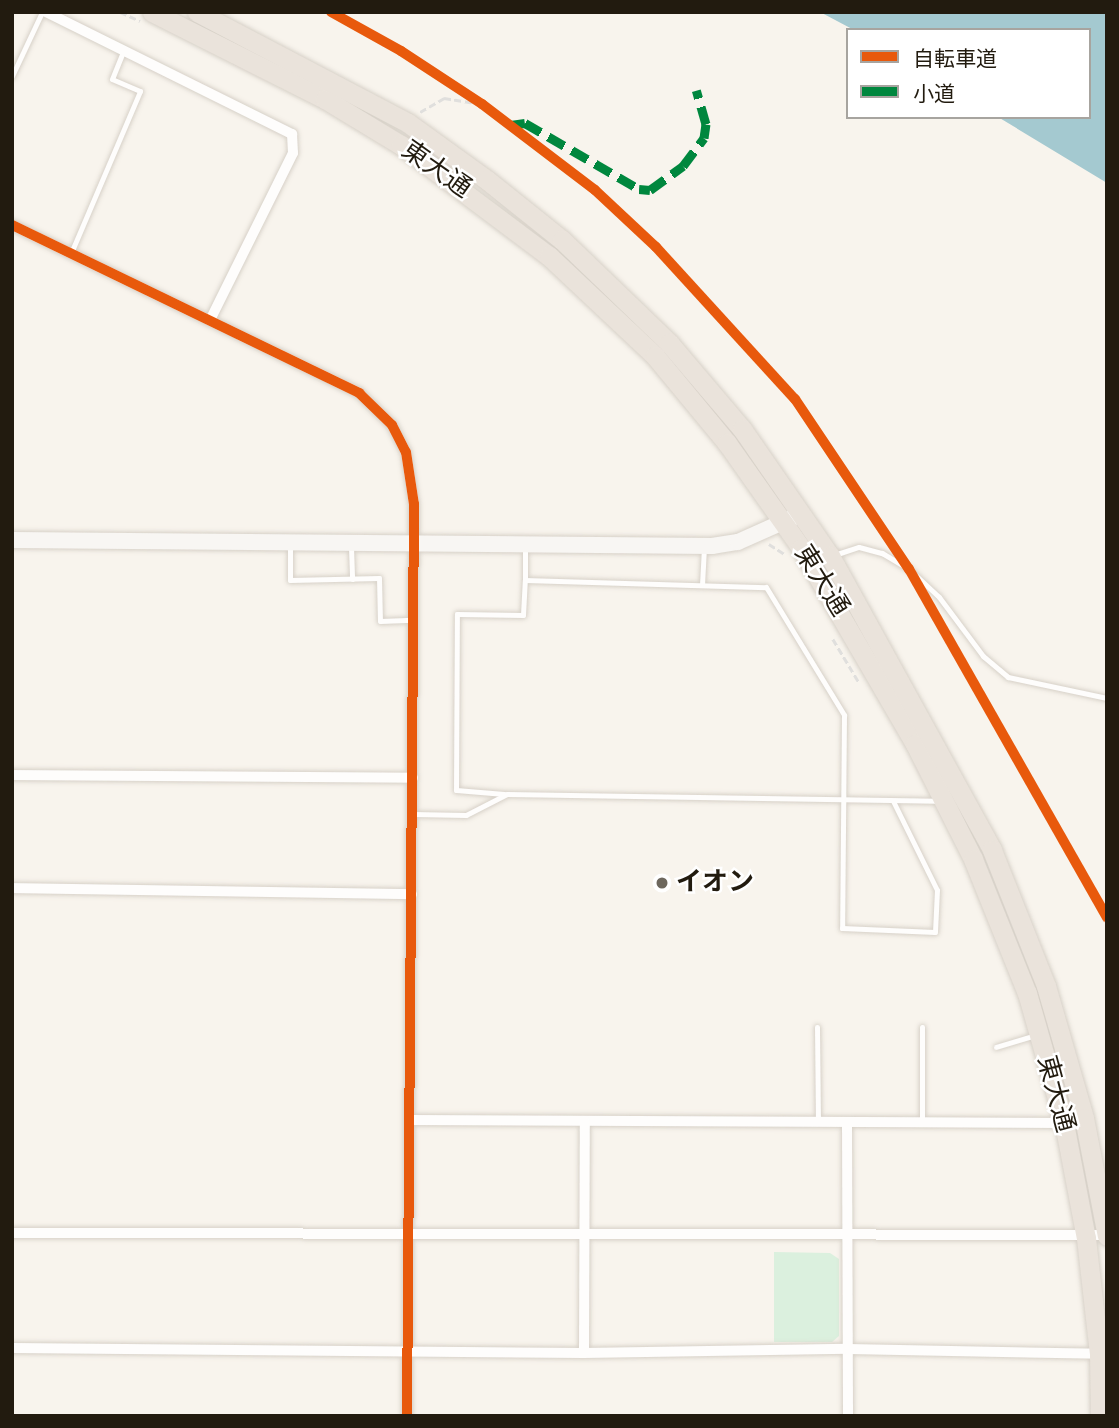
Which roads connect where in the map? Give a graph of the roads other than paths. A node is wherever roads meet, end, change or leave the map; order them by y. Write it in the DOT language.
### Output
graph roads {
  1 [pos="44,12"];
  2 [pos="197,12"];
  3 [pos="148,18"];
  4 [pos="124,50"];
  5 [pos="12,76"];
  6 [pos="12,225"];
  7 [pos="71,253"];
  8 [pos="210,320"];
  9 [pos="802,513"];
  10 [pos="784,523"];
  11 [pos="12,540"];
  12 [pos="289,542"];
  13 [pos="351,543"];
  14 [pos="412,543"];
  15 [pos="524,544"];
  16 [pos="704,546"];
  17 [pos="830,556"];
  18 [pos="352,579"];
  19 [pos="525,580"];
  20 [pos="702,585"];
  21 [pos="413,620"];
  22 [pos="1107,698"];
  23 [pos="12,775"];
  24 [pos="413,778"];
  25 [pos="507,794"];
  26 [pos="843,800"];
  27 [pos="893,801"];
  28 [pos="944,801"];
  29 [pos="413,814"];
  30 [pos="12,888"];
  31 [pos="412,894"];
  32 [pos="817,1027"];
  33 [pos="922,1027"];
  34 [pos="1038,1034"];
  35 [pos="996,1047"];
  36 [pos="1084,1118"];
  37 [pos="410,1120"];
  38 [pos="585,1121"];
  39 [pos="922,1122"];
  40 [pos="818,1123"];
  41 [pos="847,1123"];
  42 [pos="1064,1123"];
  43 [pos="12,1233"];
  44 [pos="409,1234"];
  45 [pos="583,1235"];
  46 [pos="1107,1236"];
  47 [pos="848,1238"];
  48 [pos="1086,1238"];
  49 [pos="12,1348"];
  50 [pos="848,1349"];
  51 [pos="408,1350"];
  52 [pos="584,1353"];
  53 [pos="1103,1354"];
  54 [pos="407,1416"];
  55 [pos="848,1416"];
  56 [pos="1100,1416"];
  1 -- 4 [label="street"];
  1 -- 5 [label="lane"];
  2 -- 9 [label="highway, 東大通"];
  3 -- 10 [label="highway, 東大通"];
  4 -- 7 [label="lane"];
  4 -- 8 [label="street"];
  6 -- 7 [label="street"];
  7 -- 8 [label="street"];
  8 -- 14 [label="street"];
  9 -- 10 [label="street"];
  9 -- 17 [label="highway, 東大通"];
  10 -- 16 [label="street"];
  10 -- 28 [label="highway, 東大通"];
  11 -- 12 [label="street"];
  12 -- 13 [label="street"];
  12 -- 18 [label="lane"];
  13 -- 14 [label="street"];
  13 -- 18 [label="lane"];
  14 -- 15 [label="street"];
  14 -- 21 [label="street"];
  15 -- 16 [label="street"];
  15 -- 19 [label="lane"];
  16 -- 20 [label="lane"];
  17 -- 22 [label="lane"];
  17 -- 36 [label="highway, 東大通"];
  18 -- 21 [label="lane"];
  19 -- 20 [label="lane"];
  19 -- 25 [label="lane"];
  20 -- 26 [label="lane"];
  21 -- 24 [label="street"];
  23 -- 24 [label="street"];
  24 -- 29 [label="street"];
  25 -- 26 [label="lane"];
  25 -- 29 [label="lane"];
  26 -- 27 [label="lane"];
  26 -- 27 [label="lane"];
  27 -- 28 [label="lane"];
  28 -- 34 [label="highway, 東大通"];
  29 -- 31 [label="street"];
  30 -- 31 [label="street"];
  31 -- 37 [label="street"];
  32 -- 40 [label="lane"];
  33 -- 39 [label="lane"];
  34 -- 35 [label="lane"];
  34 -- 42 [label="highway, 東大通"];
  36 -- 42 [label="street"];
  36 -- 46 [label="highway, 東大通"];
  37 -- 38 [label="street"];
  37 -- 44 [label="street"];
  38 -- 40 [label="street"];
  38 -- 45 [label="street"];
  39 -- 41 [label="street"];
  39 -- 42 [label="street"];
  40 -- 41 [label="street"];
  41 -- 47 [label="street"];
  42 -- 48 [label="highway, 東大通"];
  43 -- 44 [label="street"];
  44 -- 45 [label="street"];
  44 -- 51 [label="street"];
  45 -- 47 [label="street"];
  45 -- 52 [label="street"];
  46 -- 48 [label="street"];
  47 -- 48 [label="street"];
  47 -- 50 [label="street"];
  48 -- 53 [label="highway, 東大通"];
  49 -- 51 [label="street"];
  50 -- 52 [label="street"];
  50 -- 53 [label="street"];
  50 -- 55 [label="street"];
  51 -- 52 [label="street"];
  51 -- 54 [label="street"];
  53 -- 56 [label="highway, 東大通"];
}
